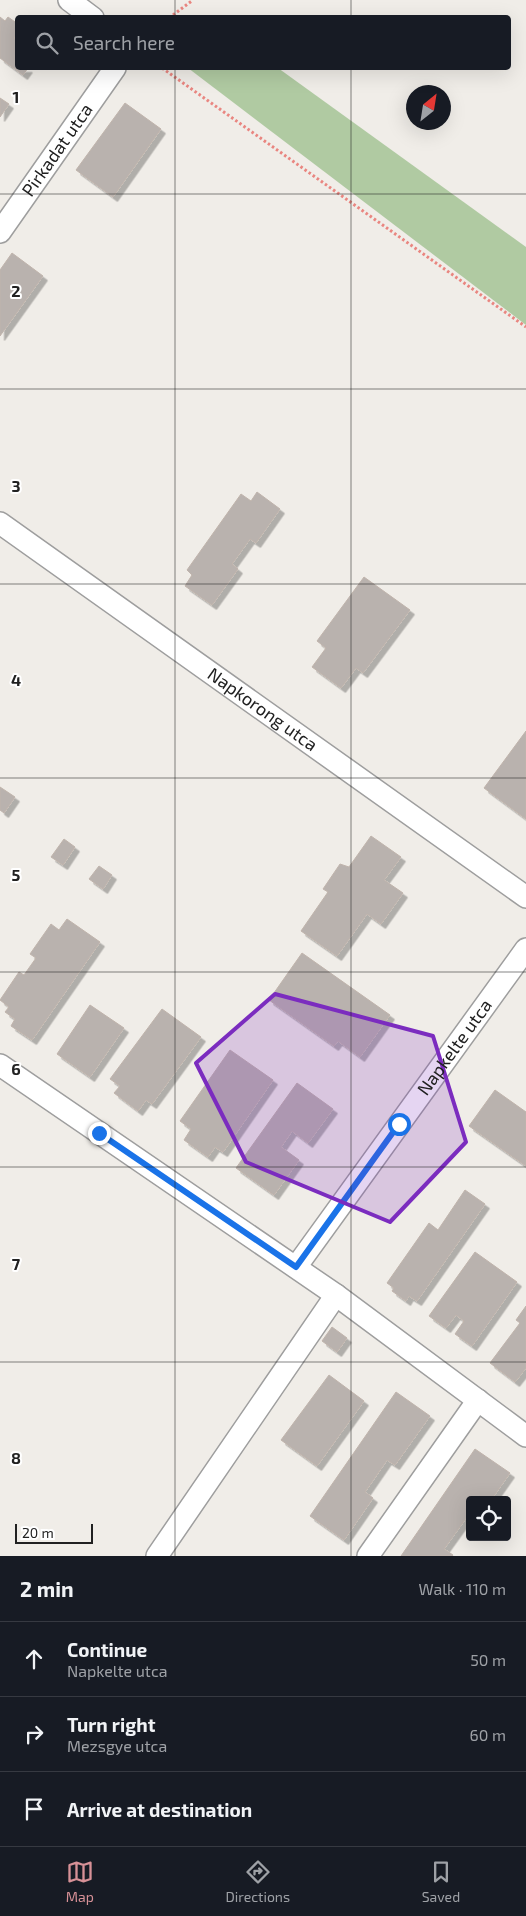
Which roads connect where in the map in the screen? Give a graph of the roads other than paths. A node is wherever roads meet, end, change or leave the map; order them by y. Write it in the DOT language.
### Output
graph roads {
  1 [pos="69,0"];
  2 [pos="89,15"];
  3 [pos="114,70"];
  4 [pos="0,232"];
  5 [pos="0,523"];
  6 [pos="526,897"];
  7 [pos="526,949"];
  8 [pos="0,1066"];
  9 [pos="296,1267"];
  10 [pos="336,1295"];
  11 [pos="478,1400"];
  12 [pos="526,1436"];
  13 [pos="157,1556"];
  14 [pos="368,1556"];
  1 -- 2 [label="street"];
  3 -- 4 [label="street, Pirkadat utca"];
  5 -- 6 [label="street, Napkorong utca"];
  7 -- 9 [label="street, Napkelte utca"];
  8 -- 9 [label="street"];
  9 -- 10 [label="street"];
  10 -- 11 [label="street"];
  10 -- 13 [label="street"];
  11 -- 12 [label="street"];
  11 -- 14 [label="street"];
}
